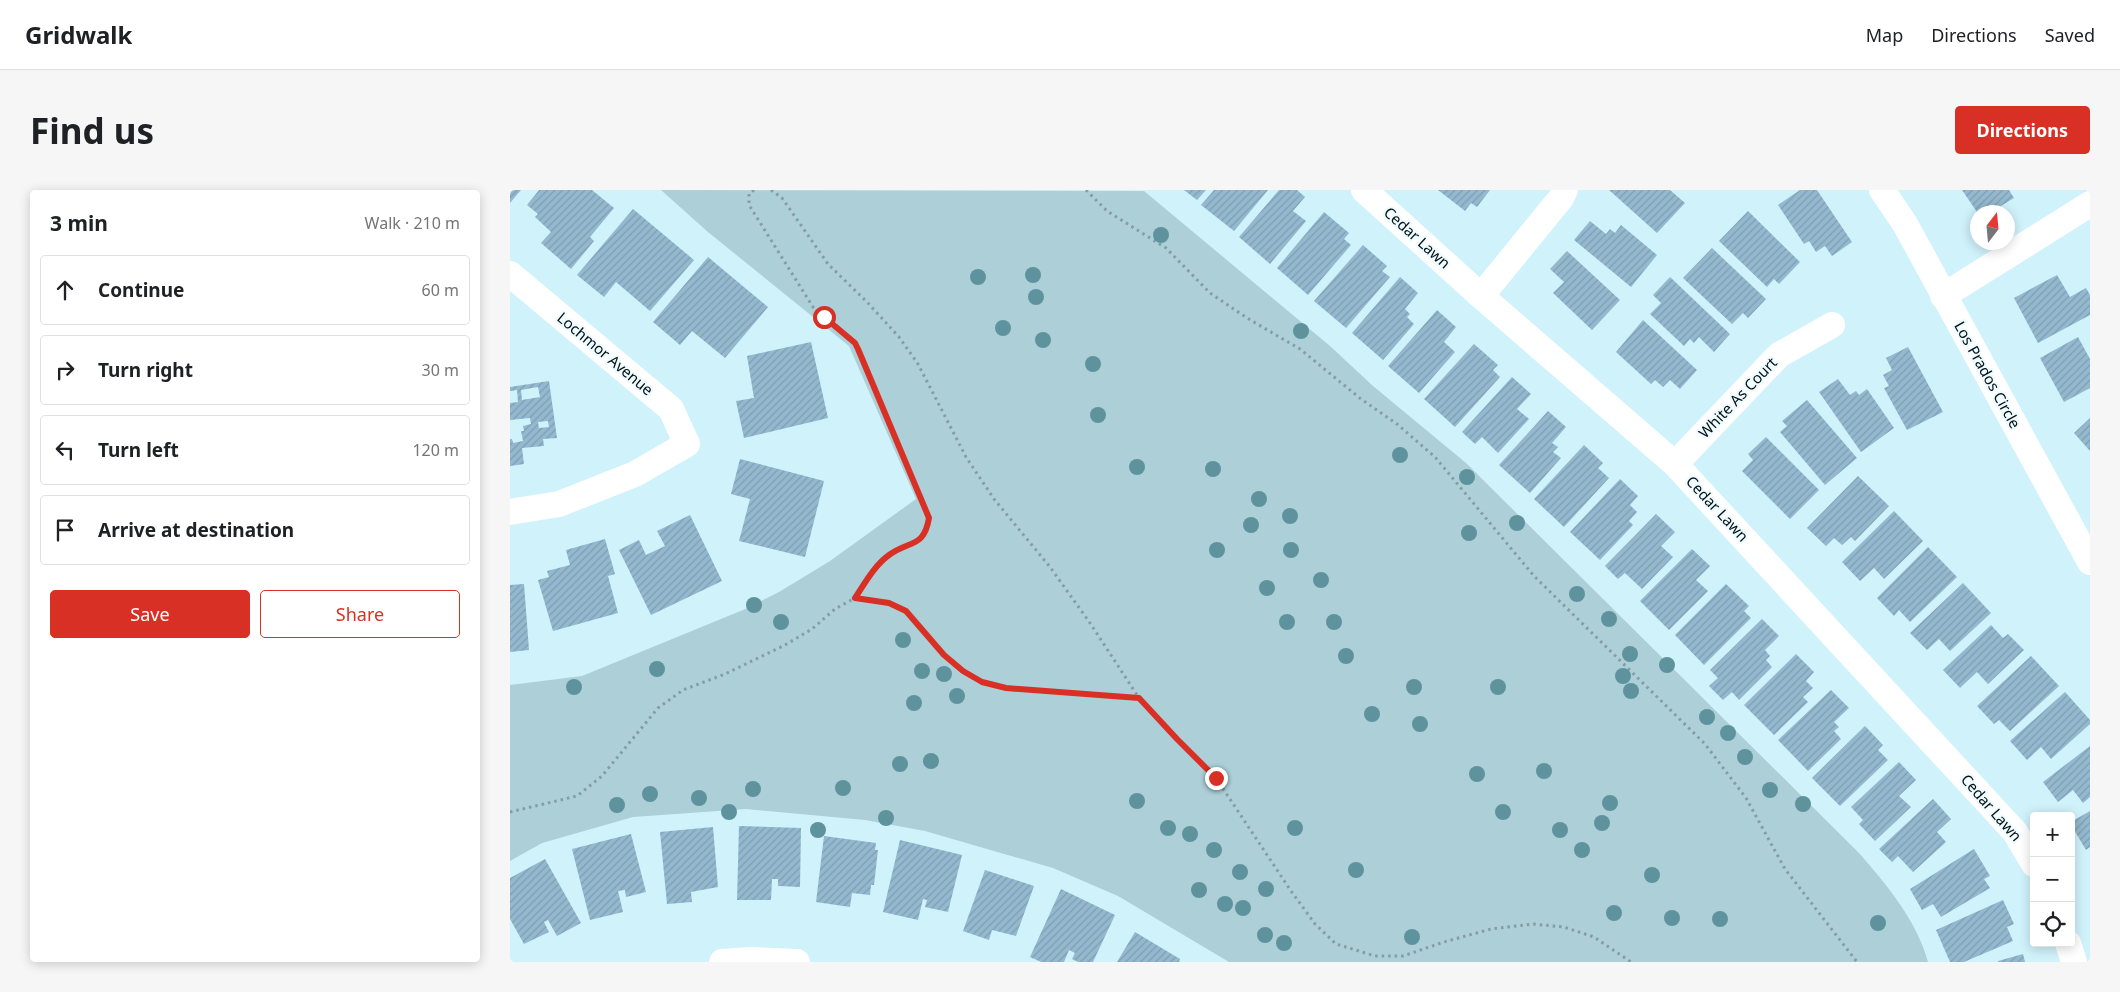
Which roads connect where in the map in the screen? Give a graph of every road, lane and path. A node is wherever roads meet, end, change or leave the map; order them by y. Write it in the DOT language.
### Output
graph roads {
  1 [pos="754,190"];
  2 [pos="771,190"];
  3 [pos="1086,190"];
  4 [pos="1364,190"];
  5 [pos="1565,190"];
  6 [pos="1882,190"];
  7 [pos="2088,190"];
  8 [pos="2090,194"];
  9 [pos="2090,204"];
  10 [pos="510,274"];
  11 [pos="1481,296"];
  12 [pos="1943,296"];
  13 [pos="1832,324"];
  14 [pos="1676,464"];
  15 [pos="510,512"];
  16 [pos="2090,562"];
  17 [pos="855,598"];
  18 [pos="1139,698"];
  19 [pos="510,812"];
  20 [pos="2030,857"];
  21 [pos="2069,947"];
  22 [pos="722,962"];
  23 [pos="797,962"];
  24 [pos="1631,962"];
  25 [pos="1857,962"];
  26 [pos="2074,962"];
  1 -- 17 [label="path"];
  2 -- 18 [label="path"];
  3 -- 25 [label="path"];
  4 -- 11 [label="street, Cedar Lawn"];
  5 -- 11 [label="street"];
  6 -- 12 [label="street, Los Prados Circle"];
  7 -- 8 [label="street"];
  9 -- 12 [label="street"];
  10 -- 15 [label="street, Lochmor Avenue"];
  11 -- 14 [label="street, Cedar Lawn"];
  12 -- 16 [label="street, Los Prados Circle"];
  13 -- 14 [label="street, White As Court"];
  14 -- 20 [label="street, Cedar Lawn"];
  17 -- 18 [label="path"];
  17 -- 19 [label="path"];
  18 -- 24 [label="path"];
  21 -- 26 [label="street"];
  22 -- 23 [label="street"];
}
